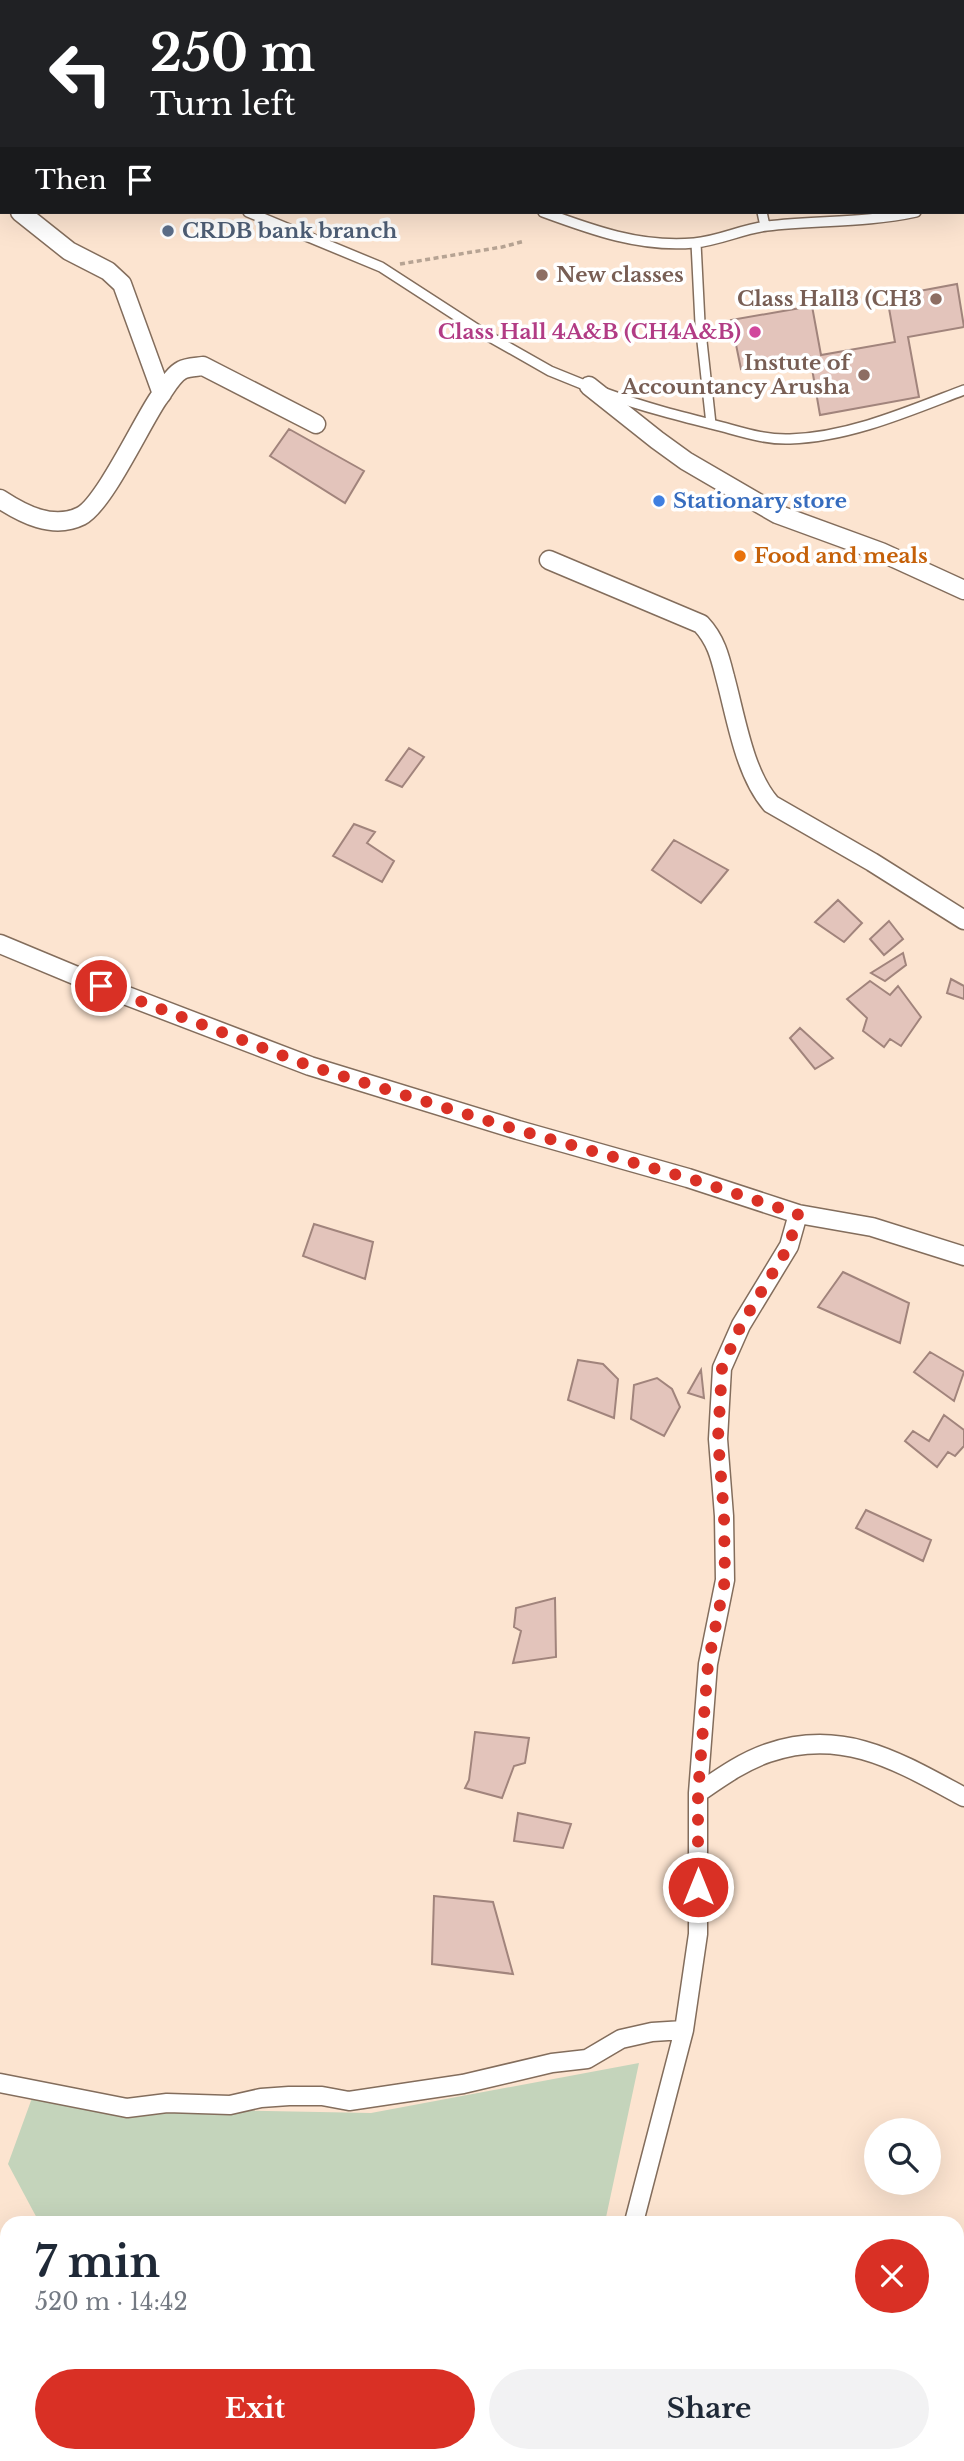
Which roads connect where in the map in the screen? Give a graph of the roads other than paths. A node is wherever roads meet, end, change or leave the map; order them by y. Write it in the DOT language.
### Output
graph roads {
  1 [pos="23,214"];
  2 [pos="253,214"];
  3 [pos="549,214"];
  4 [pos="762,214"];
  5 [pos="904,214"];
  6 [pos="765,226"];
  7 [pos="696,243"];
  8 [pos="589,386"];
  9 [pos="964,390"];
  10 [pos="162,394"];
  11 [pos="316,424"];
  12 [pos="711,424"];
  13 [pos="0,499"];
  14 [pos="549,560"];
  15 [pos="964,590"];
  16 [pos="964,920"];
  17 [pos="0,944"];
  18 [pos="798,1214"];
  19 [pos="964,1256"];
  20 [pos="698,1793"];
  21 [pos="964,1797"];
  22 [pos="684,2030"];
  23 [pos="0,2083"];
  24 [pos="636,2216"];
  1 -- 10 [label="street"];
  2 -- 8 [label="lane"];
  3 -- 7 [label="lane"];
  4 -- 6 [label="lane"];
  5 -- 6 [label="lane"];
  6 -- 7 [label="lane"];
  7 -- 12 [label="lane"];
  8 -- 12 [label="lane"];
  8 -- 15 [label="street"];
  9 -- 12 [label="lane"];
  10 -- 11 [label="street"];
  10 -- 13 [label="street"];
  14 -- 16 [label="street"];
  17 -- 18 [label="street"];
  18 -- 19 [label="street"];
  18 -- 20 [label="street"];
  20 -- 21 [label="street"];
  20 -- 22 [label="street"];
  22 -- 23 [label="street"];
  22 -- 24 [label="street"];
}
